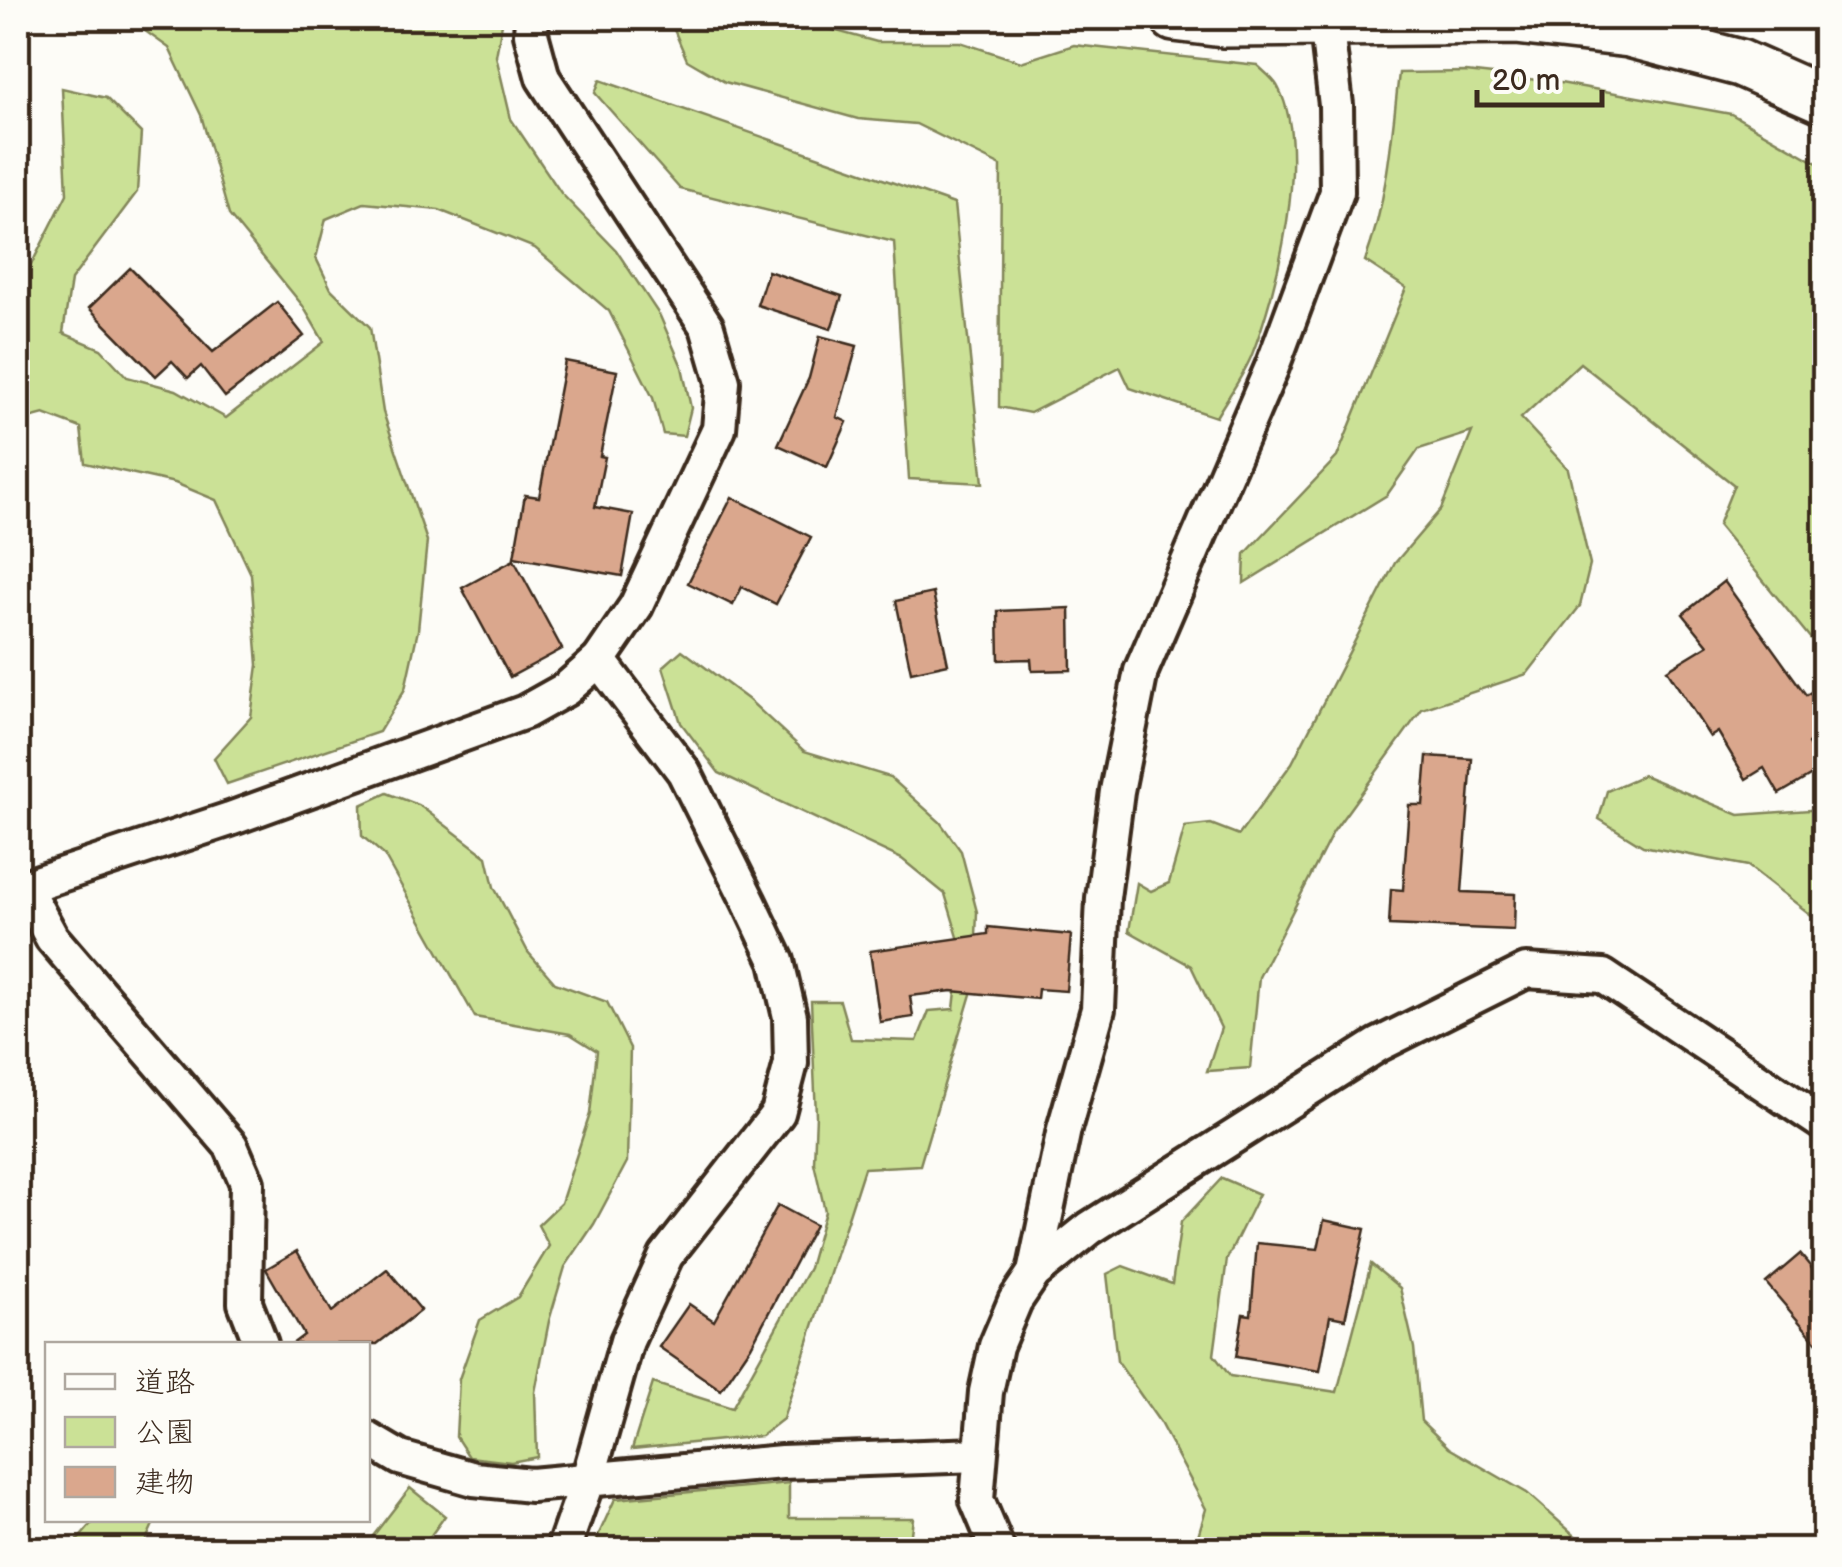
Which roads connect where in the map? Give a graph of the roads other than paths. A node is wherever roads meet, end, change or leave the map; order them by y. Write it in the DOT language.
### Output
graph roads {
  1 [pos="532,18"];
  2 [pos="1174,18"];
  3 [pos="1326,22"];
  4 [pos="1824,100"];
  5 [pos="599,660"];
  6 [pos="21,888"];
  7 [pos="1824,1124"];
  8 [pos="1034,1273"];
  9 [pos="260,1342"];
  10 [pos="370,1440"];
  11 [pos="980,1455"];
  12 [pos="588,1478"];
  13 [pos="563,1550"];
  14 [pos="998,1550"];
  1 -- 5 [label="street"];
  2 -- 3 [label="main road"];
  3 -- 4 [label="main road"];
  3 -- 8 [label="street"];
  5 -- 6 [label="street"];
  5 -- 12 [label="street"];
  6 -- 9 [label="street"];
  7 -- 8 [label="street"];
  8 -- 11 [label="street"];
  10 -- 12 [label="street"];
  11 -- 12 [label="street"];
  11 -- 14 [label="street"];
  12 -- 13 [label="street"];
}
